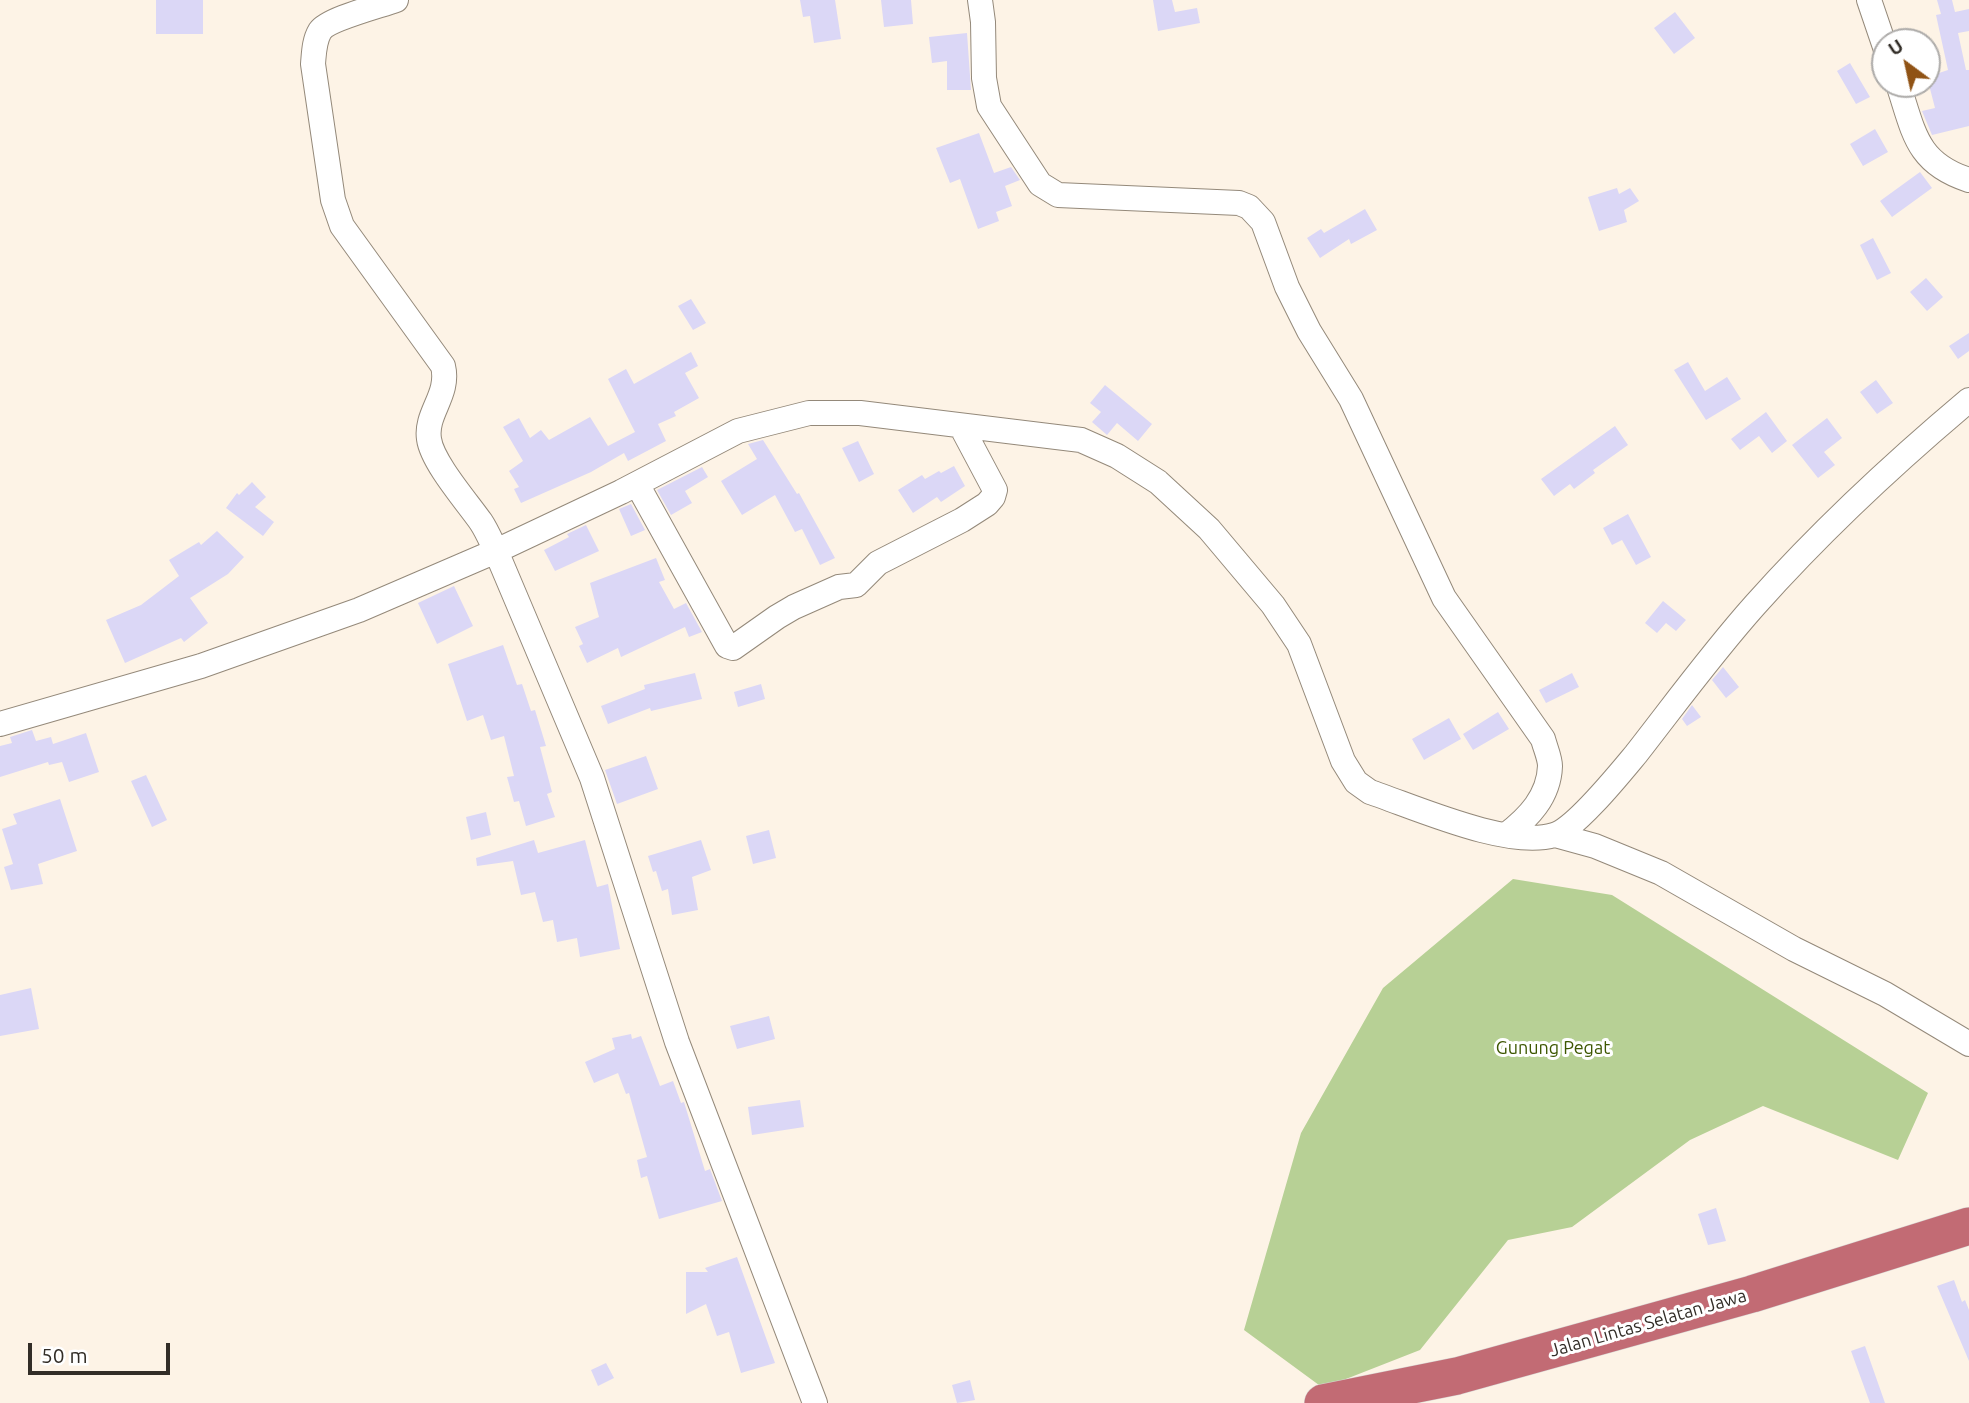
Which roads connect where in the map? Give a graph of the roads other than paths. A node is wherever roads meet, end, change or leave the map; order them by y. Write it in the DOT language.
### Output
graph roads {
  1 [pos="396,0"];
  2 [pos="980,0"];
  3 [pos="1869,0"];
  4 [pos="1879,28"];
  5 [pos="1903,98"];
  6 [pos="1969,180"];
  7 [pos="1969,400"];
  8 [pos="961,426"];
  9 [pos="637,484"];
  10 [pos="496,551"];
  11 [pos="0,724"];
  12 [pos="1506,835"];
  13 [pos="1555,835"];
  14 [pos="1969,1044"];
  15 [pos="1969,1226"];
  16 [pos="815,1403"];
  17 [pos="1324,1403"];
  1 -- 10 [label="street"];
  2 -- 12 [label="street"];
  3 -- 4 [label="street"];
  5 -- 6 [label="street"];
  7 -- 13 [label="street"];
  8 -- 9 [label="street"];
  8 -- 9 [label="street"];
  8 -- 12 [label="street"];
  9 -- 10 [label="street"];
  10 -- 11 [label="street"];
  10 -- 16 [label="street"];
  12 -- 13 [label="street"];
  13 -- 14 [label="street"];
  15 -- 17 [label="highway, Jalan Lintas Selatan Jawa"];
}
